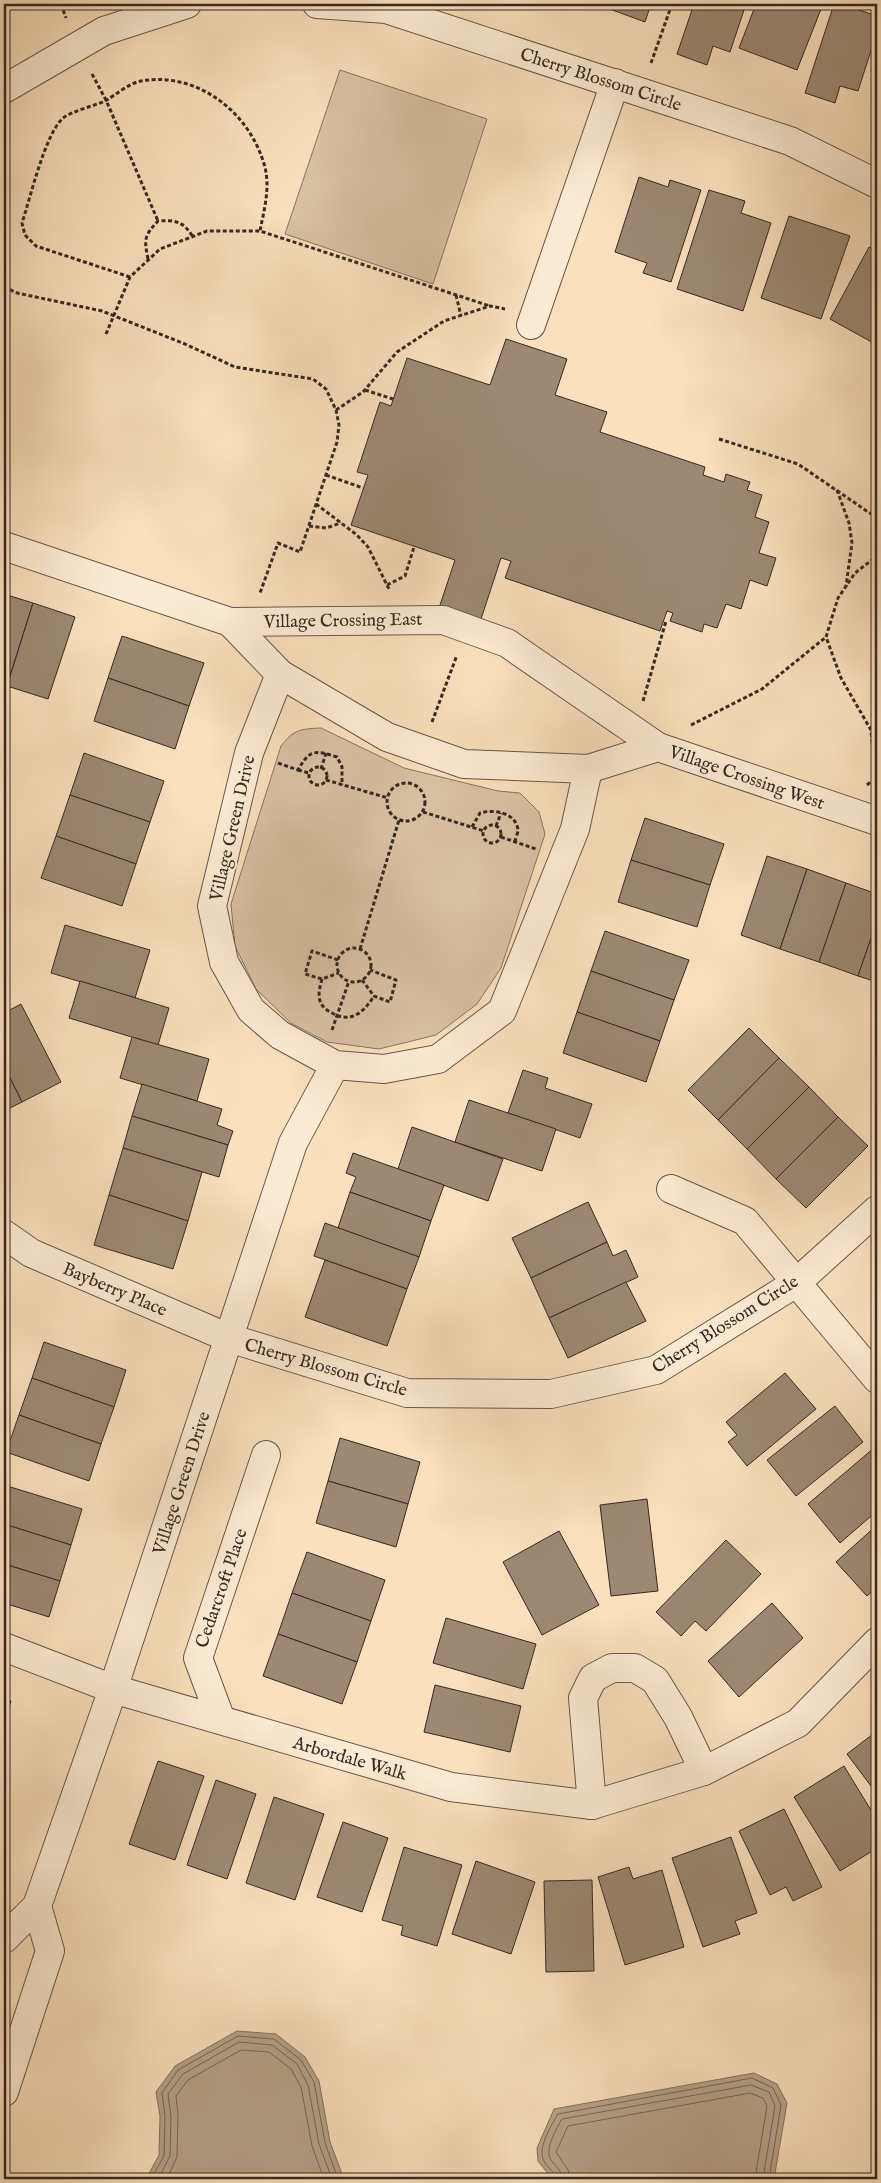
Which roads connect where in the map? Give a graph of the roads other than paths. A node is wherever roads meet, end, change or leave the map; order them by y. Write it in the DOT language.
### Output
graph roads {
  1 [pos="187,4"];
  2 [pos="317,4"];
  3 [pos="615,83"];
  4 [pos="4,90"];
  5 [pos="877,184"];
  6 [pos="533,319"];
  7 [pos="4,546"];
  8 [pos="240,622"];
  9 [pos="280,674"];
  10 [pos="658,747"];
  11 [pos="588,769"];
  12 [pos="877,821"];
  13 [pos="329,1061"];
  14 [pos="671,1188"];
  15 [pos="877,1210"];
  16 [pos="4,1234"];
  17 [pos="796,1282"];
  18 [pos="229,1338"];
  19 [pos="877,1379"];
  20 [pos="266,1455"];
  21 [pos="877,1642"];
  22 [pos="4,1647"];
  23 [pos="113,1689"];
  24 [pos="221,1720"];
  25 [pos="704,1771"];
  26 [pos="592,1805"];
  27 [pos="37,1906"];
  28 [pos="4,1939"];
  29 [pos="4,2092"];
  1 -- 4 [label="street"];
  2 -- 3 [label="street, Cherry Blossom Circle"];
  3 -- 5 [label="street, Cherry Blossom Circle"];
  3 -- 6 [label="street"];
  7 -- 8 [label="street, Village Crossing East"];
  8 -- 9 [label="street"];
  8 -- 10 [label="street, Village Crossing East"];
  9 -- 11 [label="street, Village Crossing West"];
  9 -- 13 [label="street, Village Green Drive"];
  10 -- 11 [label="street, Village Crossing West"];
  10 -- 12 [label="street, Village Crossing West"];
  11 -- 13 [label="street, Village Green Drive"];
  13 -- 18 [label="street, Village Green Drive"];
  14 -- 17 [label="street"];
  15 -- 17 [label="street, Cherry Blossom Circle"];
  16 -- 18 [label="street, Bayberry Place"];
  17 -- 18 [label="street, Cherry Blossom Circle"];
  17 -- 19 [label="street"];
  18 -- 23 [label="street, Village Green Drive"];
  20 -- 24 [label="street, Cedarcroft Place"];
  21 -- 25 [label="street, Arbordale Walk"];
  22 -- 23 [label="street, Arbordale Walk"];
  23 -- 24 [label="street, Arbordale Walk"];
  23 -- 27 [label="street, Village Green Drive"];
  24 -- 26 [label="street, Arbordale Walk"];
  25 -- 26 [label="street, Arbordale Walk"];
  25 -- 26 [label="street"];
  27 -- 28 [label="street, Village Green Drive"];
  27 -- 29 [label="street"];
}
